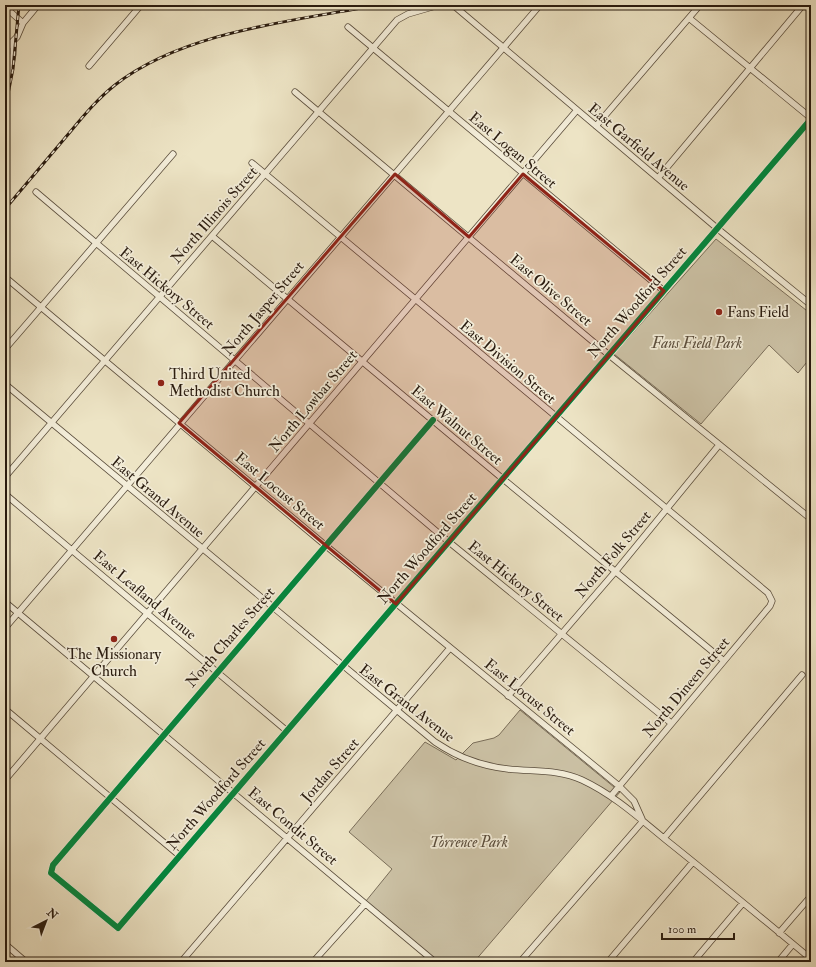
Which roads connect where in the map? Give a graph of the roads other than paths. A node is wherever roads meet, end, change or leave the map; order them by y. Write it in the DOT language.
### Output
graph roads {
  1 [pos="38,5"];
  2 [pos="141,5"];
  3 [pos="439,5"];
  4 [pos="453,5"];
  5 [pos="540,5"];
  6 [pos="700,5"];
  7 [pos="803,5"];
  8 [pos="5,7"];
  9 [pos="689,18"];
  10 [pos="23,23"];
  11 [pos="348,27"];
  12 [pos="13,41"];
  13 [pos="372,48"];
  14 [pos="503,48"];
  15 [pos="5,49"];
  16 [pos="89,66"];
  17 [pos="750,67"];
  18 [pos="295,92"];
  19 [pos="5,95"];
  20 [pos="576,110"];
  21 [pos="319,111"];
  22 [pos="448,111"];
  23 [pos="811,118"];
  24 [pos="596,126"];
  25 [pos="173,154"];
  26 [pos="252,163"];
  27 [pos="265,174"];
  28 [pos="395,174"];
  29 [pos="523,174"];
  30 [pos="658,178"];
  31 [pos="36,192"];
  32 [pos="718,229"];
  33 [pos="212,236"];
  34 [pos="340,237"];
  35 [pos="469,237"];
  36 [pos="96,244"];
  37 [pos="5,277"];
  38 [pos="664,291"];
  39 [pos="159,297"];
  40 [pos="287,299"];
  41 [pos="415,300"];
  42 [pos="811,305"];
  43 [pos="41,308"];
  44 [pos="5,349"];
  45 [pos="609,354"];
  46 [pos="235,360"];
  47 [pos="105,361"];
  48 [pos="362,361"];
  49 [pos="5,384"];
  50 [pos="556,417"];
  51 [pos="432,420"];
  52 [pos="51,423"];
  53 [pos="179,423"];
  54 [pos="309,424"];
  55 [pos="719,445"];
  56 [pos="5,477"];
  57 [pos="503,479"];
  58 [pos="380,482"];
  59 [pos="127,486"];
  60 [pos="255,487"];
  61 [pos="5,494"];
  62 [pos="666,509"];
  63 [pos="811,519"];
  64 [pos="449,542"];
  65 [pos="325,545"];
  66 [pos="201,549"];
  67 [pos="73,550"];
  68 [pos="615,572"];
  69 [pos="768,593"];
  70 [pos="5,602"];
  71 [pos="396,604"];
  72 [pos="272,608"];
  73 [pos="148,612"];
  74 [pos="18,613"];
  75 [pos="5,628"];
  76 [pos="561,633"];
  77 [pos="450,648"];
  78 [pos="724,661"];
  79 [pos="342,666"];
  80 [pos="217,672"];
  81 [pos="802,675"];
  82 [pos="93,676"];
  83 [pos="508,696"];
  84 [pos="5,709"];
  85 [pos="397,712"];
  86 [pos="671,723"];
  87 [pos="287,731"];
  88 [pos="164,734"];
  89 [pos="40,738"];
  90 [pos="5,780"];
  91 [pos="619,786"];
  92 [pos="234,793"];
  93 [pos="611,796"];
  94 [pos="110,798"];
  95 [pos="643,821"];
  96 [pos="287,838"];
  97 [pos="664,838"];
  98 [pos="180,856"];
  99 [pos="694,862"];
  100 [pos="51,873"];
  101 [pos="811,896"];
  102 [pos="743,903"];
  103 [pos="365,904"];
  104 [pos="779,933"];
  105 [pos="5,944"];
  106 [pos="793,944"];
  107 [pos="811,959"];
  108 [pos="26,962"];
  109 [pos="181,962"];
  110 [pos="313,962"];
  111 [pos="435,962"];
  112 [pos="520,962"];
  113 [pos="608,962"];
  114 [pos="693,962"];
  115 [pos="778,962"];
  1 -- 10 [label="street"];
  2 -- 16 [label="street"];
  3 -- 13 [label="street, North Illinois Street"];
  4 -- 14 [label="street, East Garfield Avenue"];
  5 -- 14 [label="street, North Jasper Street"];
  6 -- 9 [label="street"];
  7 -- 17 [label="street"];
  8 -- 10 [label="street"];
  9 -- 17 [label="street"];
  9 -- 24 [label="street"];
  10 -- 12 [label="street"];
  11 -- 13 [label="street, East Logan Street"];
  12 -- 15 [label="street"];
  12 -- 19 [label="street"];
  13 -- 21 [label="street, North Illinois Street"];
  13 -- 22 [label="street, East Logan Street"];
  14 -- 20 [label="street, East Garfield Avenue"];
  14 -- 22 [label="street, North Jasper Street"];
  17 -- 23 [label="street"];
  17 -- 30 [label="street"];
  18 -- 21 [label="street, East Olive Street"];
  20 -- 24 [label="street, East Garfield Avenue"];
  20 -- 29 [label="street, North Lowbar Street"];
  21 -- 27 [label="street, North Illinois Street"];
  21 -- 28 [label="street, East Olive Street"];
  22 -- 28 [label="street, North Jasper Street"];
  22 -- 29 [label="street, East Logan Street"];
  23 -- 32 [label="street, North Woodford Street"];
  24 -- 30 [label="street, East Garfield Avenue"];
  25 -- 36 [label="street"];
  26 -- 27 [label="street, East Division Street"];
  27 -- 33 [label="street, North Illinois Street"];
  27 -- 34 [label="street, East Division Street"];
  28 -- 34 [label="street, North Jasper Street"];
  28 -- 35 [label="street, East Olive Street"];
  29 -- 35 [label="street, North Lowbar Street"];
  29 -- 38 [label="street, East Logan Street"];
  30 -- 32 [label="street, East Garfield Avenue"];
  31 -- 36 [label="street, East Hickory Street"];
  32 -- 38 [label="street, North Woodford Street"];
  32 -- 42 [label="street, East Garfield Avenue"];
  33 -- 39 [label="street, North Illinois Street"];
  33 -- 40 [label="street, East Walnut Street"];
  34 -- 40 [label="street, North Jasper Street"];
  34 -- 41 [label="street, East Division Street"];
  35 -- 41 [label="street, North Lowbar Street"];
  35 -- 45 [label="street, East Olive Street"];
  36 -- 39 [label="street, East Hickory Street"];
  36 -- 43 [label="street"];
  37 -- 43 [label="street, East Locust Street"];
  38 -- 45 [label="street, North Woodford Street"];
  39 -- 46 [label="street, East Hickory Street"];
  39 -- 47 [label="street, North Illinois Street"];
  40 -- 46 [label="street, North Jasper Street"];
  40 -- 48 [label="street, East Walnut Street"];
  41 -- 48 [label="street, North Lowbar Street"];
  41 -- 50 [label="street, East Division Street"];
  43 -- 44 [label="street"];
  43 -- 47 [label="street, East Locust Street"];
  45 -- 50 [label="street, North Woodford Street"];
  45 -- 55 [label="street, East Olive Street"];
  46 -- 53 [label="street, North Jasper Street"];
  46 -- 54 [label="street, East Hickory Street"];
  47 -- 52 [label="street, North Illinois Street"];
  47 -- 53 [label="street, East Locust Street"];
  48 -- 51 [label="street, East Walnut Street"];
  48 -- 54 [label="street, North Lowbar Street"];
  49 -- 52 [label="street, East Grand Avenue"];
  50 -- 57 [label="street, North Woodford Street"];
  50 -- 62 [label="street, East Division Street"];
  51 -- 57 [label="street, East Walnut Street"];
  51 -- 58 [label="street, North Charles Street"];
  52 -- 56 [label="street, North Illinois Street"];
  52 -- 59 [label="street, East Grand Avenue"];
  53 -- 59 [label="street, North Jasper Street"];
  53 -- 60 [label="street, East Locust Street"];
  54 -- 58 [label="street, East Hickory Street"];
  54 -- 60 [label="street, North Lowbar Street"];
  55 -- 62 [label="street, North Folk Street"];
  55 -- 63 [label="street, East Olive Street"];
  57 -- 64 [label="street, North Woodford Street"];
  57 -- 68 [label="street, East Walnut Street"];
  58 -- 64 [label="street, East Hickory Street"];
  58 -- 65 [label="street, North Charles Street"];
  59 -- 66 [label="street, East Grand Avenue"];
  59 -- 67 [label="street, North Jasper Street"];
  60 -- 65 [label="street, East Locust Street"];
  60 -- 66 [label="street, North Lowbar Street"];
  61 -- 67 [label="street, East Leafland Avenue"];
  62 -- 68 [label="street, North Folk Street"];
  62 -- 69 [label="street, East Division Street"];
  64 -- 71 [label="street, North Woodford Street"];
  64 -- 76 [label="street, East Hickory Street"];
  65 -- 71 [label="street, East Locust Street"];
  65 -- 72 [label="street, North Charles Street"];
  66 -- 72 [label="street, East Grand Avenue"];
  66 -- 73 [label="street, North Lowbar Street"];
  67 -- 73 [label="street, East Leafland Avenue"];
  67 -- 74 [label="street, North Jasper Street"];
  68 -- 76 [label="street, North Folk Street"];
  68 -- 78 [label="street, East Walnut Street"];
  69 -- 78 [label="street, North Dineen Street"];
  70 -- 74 [label="street, East Condit Street"];
  71 -- 77 [label="street, East Locust Street"];
  71 -- 79 [label="street, North Woodford Street"];
  72 -- 79 [label="street, East Grand Avenue"];
  72 -- 80 [label="street, North Charles Street"];
  73 -- 80 [label="street, East Leafland Avenue"];
  73 -- 82 [label="street, North Lowbar Street"];
  74 -- 75 [label="street, North Jasper Street"];
  74 -- 82 [label="street, East Condit Street"];
  76 -- 83 [label="street, North Folk Street"];
  76 -- 86 [label="street, East Hickory Street"];
  77 -- 83 [label="street, East Locust Street"];
  77 -- 85 [label="street, Jordan Street"];
  78 -- 86 [label="street, North Dineen Street"];
  79 -- 85 [label="street, East Grand Avenue"];
  79 -- 87 [label="street, North Woodford Street"];
  80 -- 87 [label="street, East Leafland Avenue"];
  80 -- 88 [label="street, North Charles Street"];
  81 -- 97 [label="street"];
  82 -- 88 [label="street, East Condit Street"];
  82 -- 89 [label="street, North Lowbar Street"];
  83 -- 91 [label="street, East Locust Street"];
  84 -- 89 [label="street"];
  85 -- 93 [label="street, East Grand Avenue"];
  85 -- 96 [label="street, Jordan Street"];
  86 -- 91 [label="street, North Dineen Street"];
  87 -- 92 [label="street, North Woodford Street"];
  88 -- 92 [label="street, East Condit Street"];
  88 -- 94 [label="street, North Charles Street"];
  89 -- 90 [label="street, North Lowbar Street"];
  89 -- 94 [label="street"];
  91 -- 93 [label="street, North Dineen Street"];
  91 -- 95 [label="street, East Locust Street"];
  92 -- 96 [label="street, East Condit Street"];
  92 -- 98 [label="street, North Woodford Street"];
  93 -- 95 [label="street, East Grand Avenue"];
  94 -- 98 [label="street"];
  94 -- 100 [label="street, North Charles Street"];
  95 -- 97 [label="street, East Locust Street"];
  95 -- 112 [label="street"];
  96 -- 103 [label="street, East Condit Street"];
  96 -- 109 [label="street, Jordan Street"];
  97 -- 99 [label="street, East Locust Street"];
  98 -- 100 [label="street, North Woodford Street"];
  99 -- 102 [label="street, East Locust Street"];
  99 -- 113 [label="street"];
  101 -- 104 [label="street"];
  102 -- 104 [label="street, East Locust Street"];
  102 -- 114 [label="street"];
  103 -- 110 [label="street"];
  103 -- 111 [label="street, East Condit Street"];
  104 -- 106 [label="street, East Locust Street"];
  105 -- 108 [label="street"];
  106 -- 107 [label="street, East Locust Street"];
  106 -- 115 [label="street"];
}
